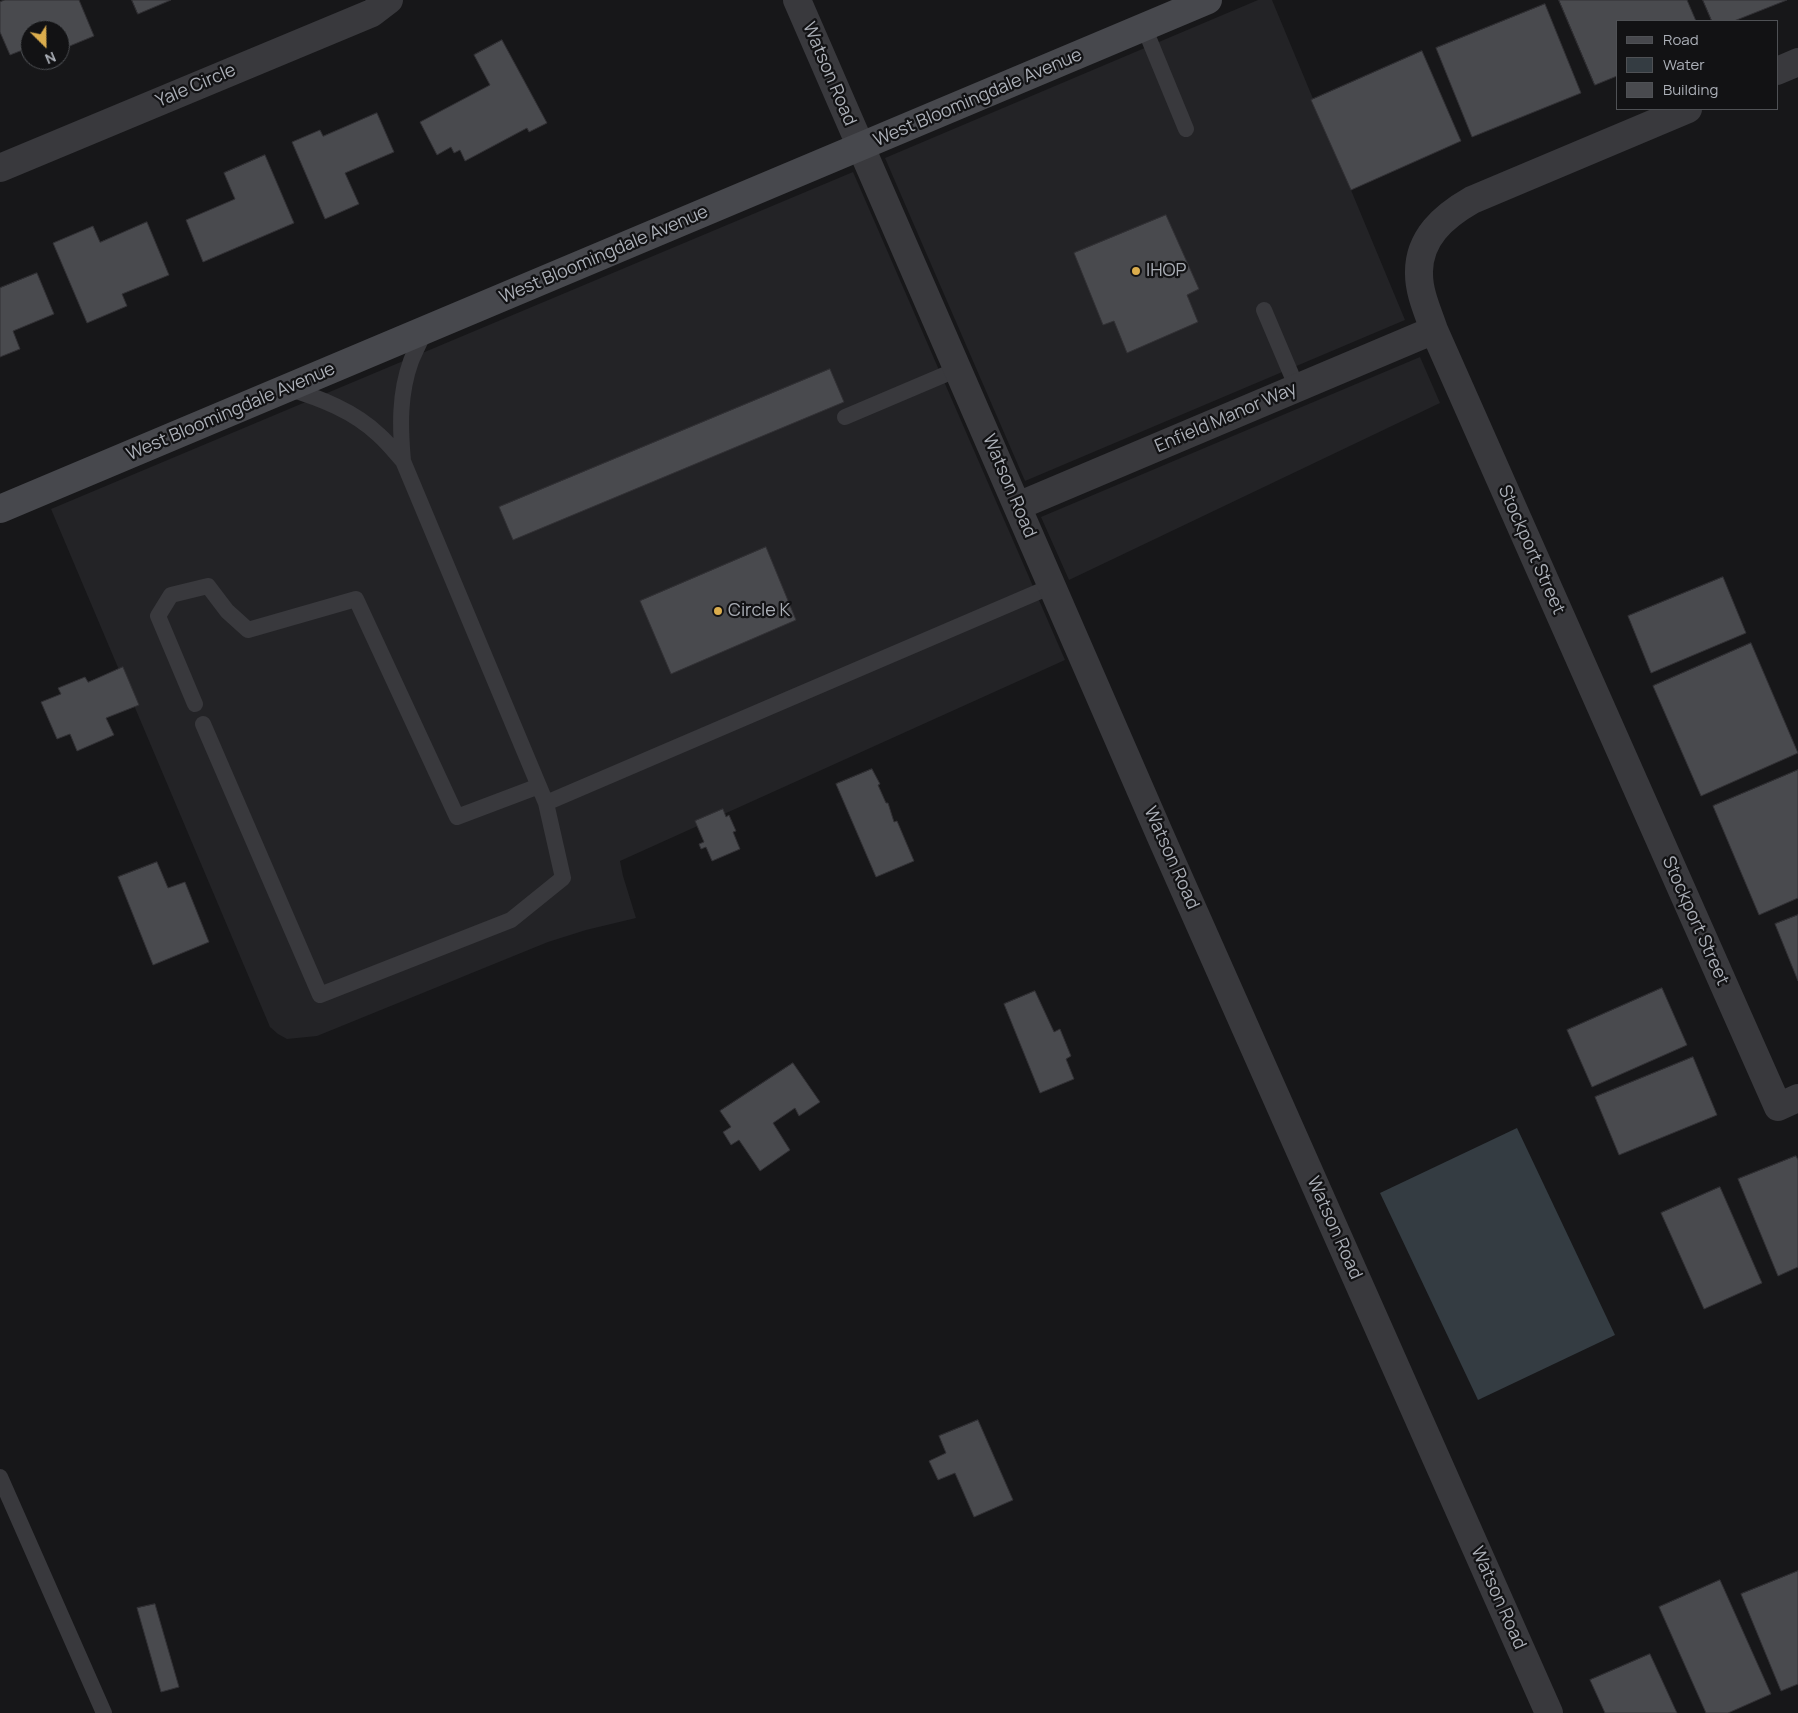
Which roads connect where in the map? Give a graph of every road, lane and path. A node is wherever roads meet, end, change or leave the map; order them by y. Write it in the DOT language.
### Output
graph roads {
  1 [pos="390,0"];
  2 [pos="797,0"];
  3 [pos="1208,0"];
  4 [pos="1144,27"];
  5 [pos="1798,62"];
  6 [pos="1778,71"];
  7 [pos="1686,110"];
  8 [pos="1186,129"];
  9 [pos="861,147"];
  10 [pos="0,168"];
  11 [pos="1264,310"];
  12 [pos="426,330"];
  13 [pos="1434,330"];
  14 [pos="958,369"];
  15 [pos="286,388"];
  16 [pos="1297,388"];
  17 [pos="845,417"];
  18 [pos="403,461"];
  19 [pos="1018,506"];
  20 [pos="0,509"];
  21 [pos="1052,586"];
  22 [pos="195,704"];
  23 [pos="203,724"];
  24 [pos="539,786"];
  25 [pos="546,803"];
  26 [pos="1798,1098"];
  27 [pos="0,1478"];
  28 [pos="104,1713"];
  29 [pos="1549,1713"];
  1 -- 10 [label="street, Yale Circle"];
  2 -- 9 [label="street, Watson Road"];
  3 -- 4 [label="main road, West Bloomingdale Avenue"];
  4 -- 8 [label="lane"];
  4 -- 9 [label="main road, West Bloomingdale Avenue"];
  5 -- 6 [label="street"];
  7 -- 13 [label="street, Stockport Street"];
  9 -- 12 [label="main road, West Bloomingdale Avenue"];
  9 -- 14 [label="street, Watson Road"];
  11 -- 16 [label="lane"];
  12 -- 15 [label="main road, West Bloomingdale Avenue"];
  12 -- 18 [label="lane"];
  13 -- 16 [label="street, Enfield Manor Way"];
  13 -- 26 [label="street, Stockport Street"];
  14 -- 17 [label="lane"];
  14 -- 19 [label="street, Watson Road"];
  15 -- 18 [label="lane"];
  15 -- 20 [label="main road, West Bloomingdale Avenue"];
  16 -- 19 [label="street, Enfield Manor Way"];
  18 -- 24 [label="lane"];
  19 -- 21 [label="street, Watson Road"];
  21 -- 25 [label="lane"];
  21 -- 29 [label="street, Watson Road"];
  22 -- 24 [label="lane"];
  23 -- 25 [label="lane"];
  24 -- 25 [label="lane"];
  27 -- 28 [label="lane"];
}
